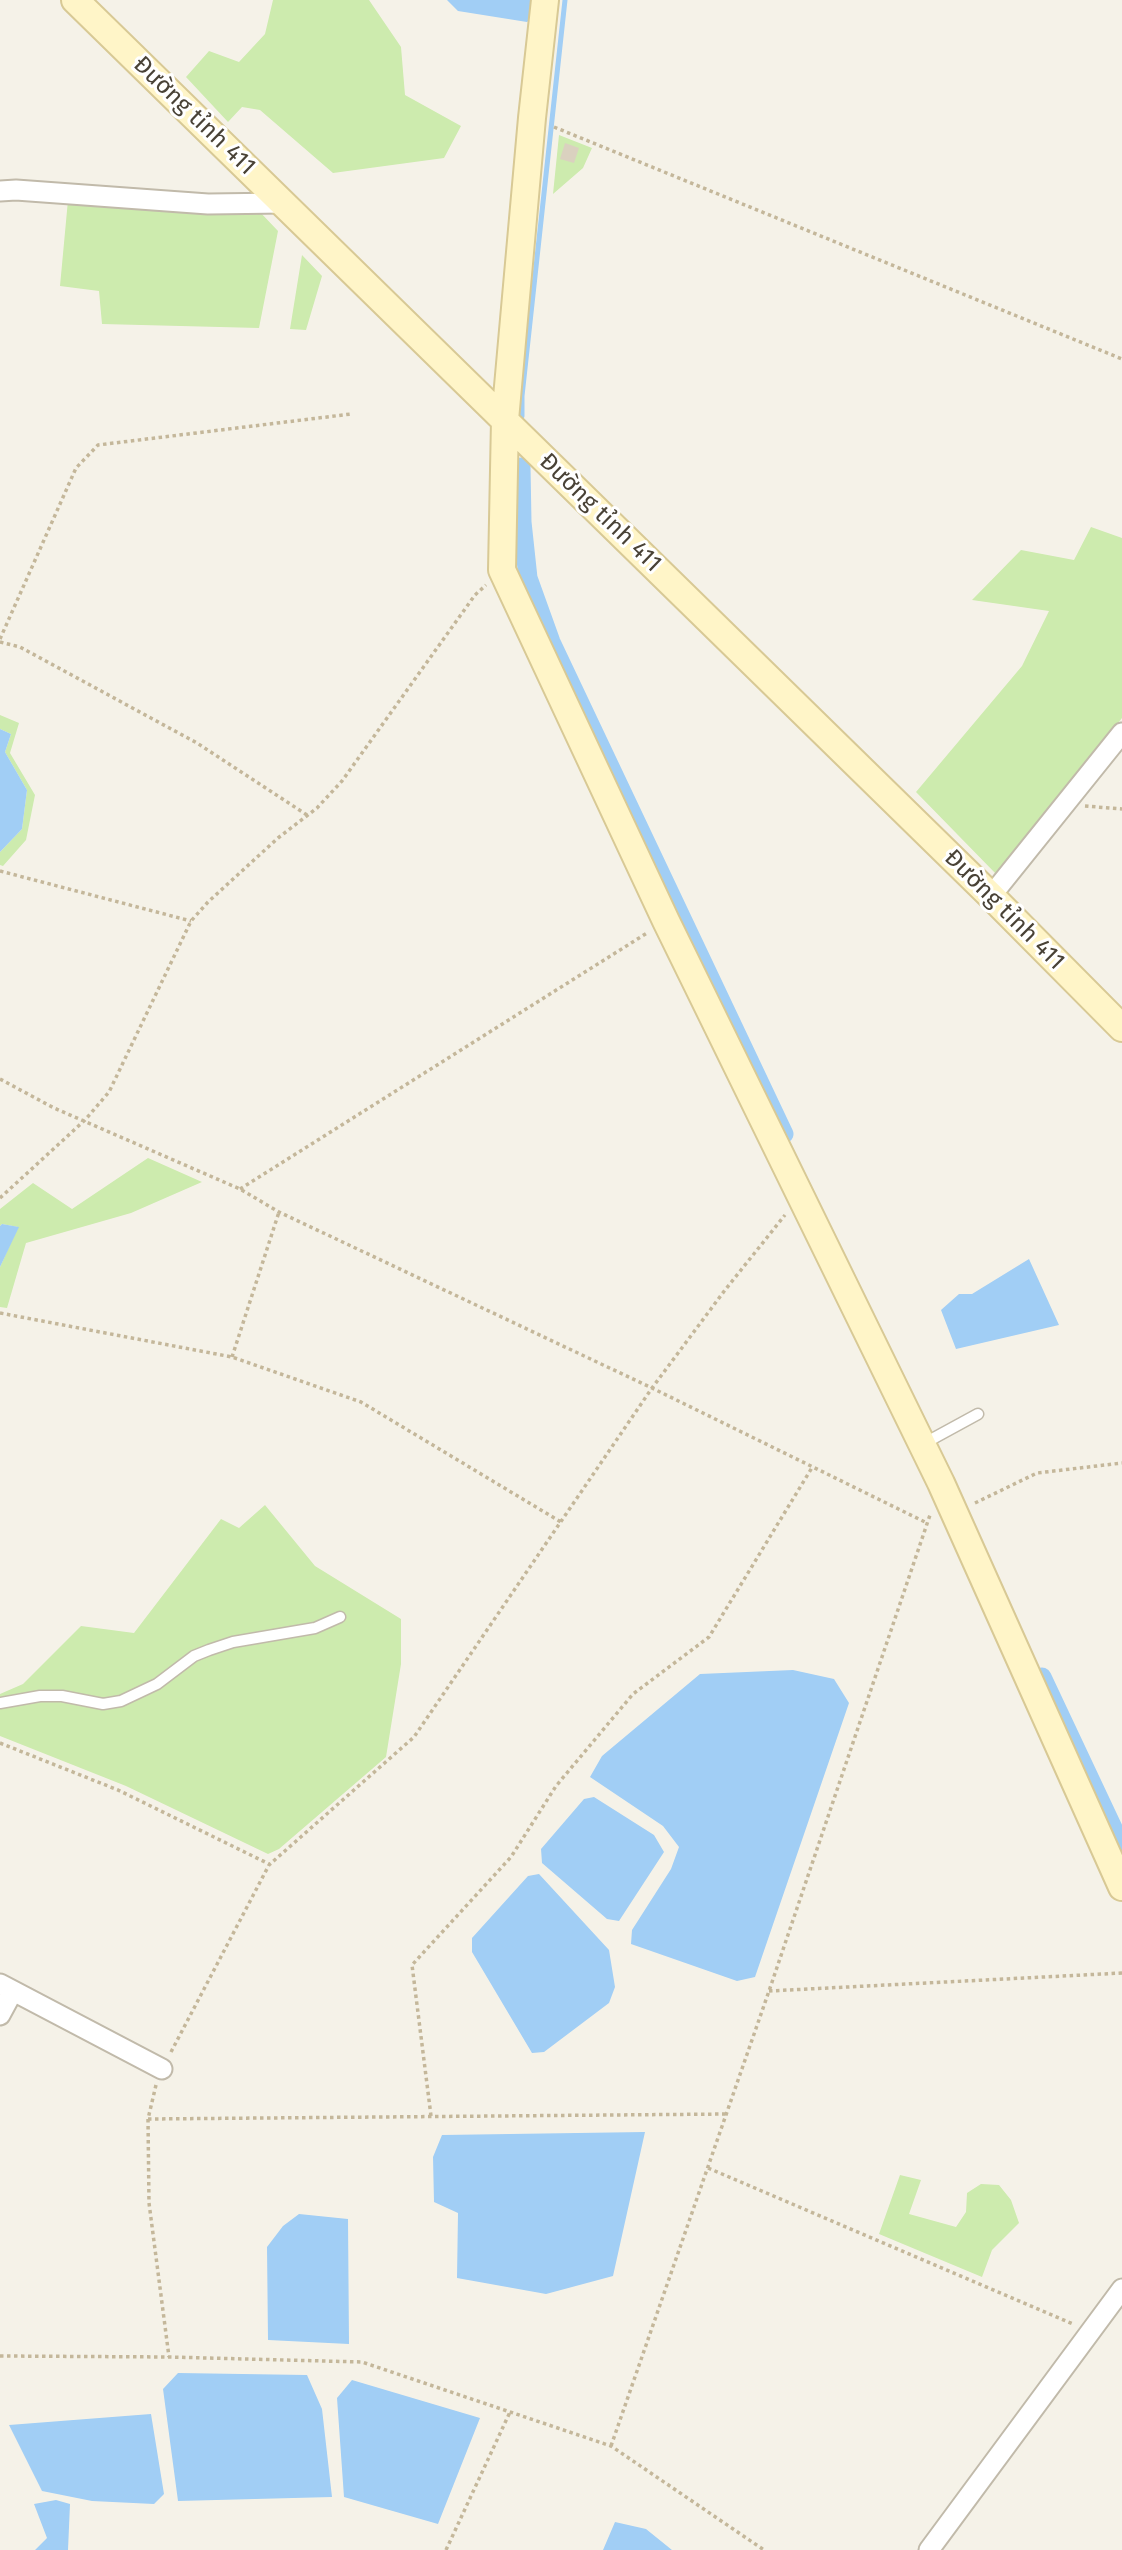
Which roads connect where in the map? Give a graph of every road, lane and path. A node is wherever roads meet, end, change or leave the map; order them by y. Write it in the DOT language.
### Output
graph roads {
  1 [pos="75,0"];
  2 [pos="545,0"];
  3 [pos="532,118"];
  4 [pos="0,191"];
  5 [pos="284,203"];
  6 [pos="1122,359"];
  7 [pos="351,414"];
  8 [pos="505,421"];
  9 [pos="502,570"];
  10 [pos="0,640"];
  11 [pos="1122,733"];
  12 [pos="1066,805"];
  13 [pos="1122,809"];
  14 [pos="307,816"];
  15 [pos="0,871"];
  16 [pos="991,896"];
  17 [pos="191,921"];
  18 [pos="666,921"];
  19 [pos="1122,1028"];
  20 [pos="0,1079"];
  21 [pos="85,1119"];
  22 [pos="240,1189"];
  23 [pos="800,1195"];
  24 [pos="0,1198"];
  25 [pos="279,1212"];
  26 [pos="0,1313"];
  27 [pos="233,1357"];
  28 [pos="652,1388"];
  29 [pos="978,1414"];
  30 [pos="930,1441"];
  31 [pos="1122,1463"];
  32 [pos="813,1466"];
  33 [pos="941,1483"];
  34 [pos="954,1513"];
  35 [pos="561,1522"];
  36 [pos="927,1523"];
  37 [pos="340,1618"];
  38 [pos="0,1703"];
  39 [pos="0,1743"];
  40 [pos="269,1865"];
  41 [pos="1122,1887"];
  42 [pos="1122,1973"];
  43 [pos="7,1988"];
  44 [pos="769,1991"];
  45 [pos="0,2015"];
  46 [pos="162,2069"];
  47 [pos="727,2114"];
  48 [pos="431,2116"];
  49 [pos="148,2119"];
  50 [pos="708,2168"];
  51 [pos="1122,2289"];
  52 [pos="1091,2332"];
  53 [pos="0,2356"];
  54 [pos="169,2357"];
  55 [pos="510,2412"];
  56 [pos="611,2446"];
  57 [pos="446,2550"];
  58 [pos="764,2550"];
  59 [pos="929,2550"];
  1 -- 5 [label="main road, Đường tỉnh 411"];
  2 -- 3 [label="main road"];
  3 -- 6 [label="path"];
  3 -- 8 [label="main road"];
  4 -- 5 [label="street"];
  5 -- 8 [label="main road, Đường tỉnh 411"];
  7 -- 10 [label="path"];
  8 -- 9 [label="main road"];
  8 -- 16 [label="main road, Đường tỉnh 411"];
  9 -- 14 [label="path"];
  9 -- 18 [label="main road"];
  10 -- 14 [label="path"];
  11 -- 12 [label="street"];
  12 -- 13 [label="path"];
  12 -- 16 [label="street"];
  14 -- 17 [label="path"];
  15 -- 17 [label="path"];
  16 -- 19 [label="main road, Đường tỉnh 411"];
  17 -- 21 [label="path"];
  18 -- 22 [label="path"];
  18 -- 23 [label="main road"];
  20 -- 21 [label="path"];
  21 -- 22 [label="path"];
  21 -- 24 [label="path"];
  22 -- 25 [label="path"];
  23 -- 28 [label="path"];
  23 -- 30 [label="main road"];
  25 -- 27 [label="path"];
  25 -- 28 [label="path"];
  26 -- 27 [label="path"];
  27 -- 35 [label="path"];
  28 -- 32 [label="path"];
  28 -- 35 [label="path"];
  29 -- 30 [label="lane"];
  30 -- 33 [label="main road"];
  31 -- 34 [label="path"];
  32 -- 36 [label="path"];
  32 -- 48 [label="path"];
  33 -- 34 [label="main road"];
  33 -- 36 [label="path"];
  34 -- 41 [label="main road"];
  35 -- 40 [label="path"];
  36 -- 44 [label="path"];
  37 -- 38 [label="lane"];
  39 -- 40 [label="path"];
  40 -- 46 [label="path"];
  42 -- 44 [label="path"];
  43 -- 45 [label="street"];
  43 -- 46 [label="street"];
  44 -- 47 [label="path"];
  46 -- 49 [label="path"];
  47 -- 48 [label="path"];
  47 -- 50 [label="path"];
  48 -- 49 [label="path"];
  49 -- 54 [label="path"];
  50 -- 52 [label="path"];
  50 -- 56 [label="path"];
  51 -- 52 [label="street"];
  52 -- 59 [label="street"];
  53 -- 54 [label="path"];
  54 -- 55 [label="path"];
  55 -- 56 [label="path"];
  55 -- 57 [label="path"];
  56 -- 58 [label="path"];
}
